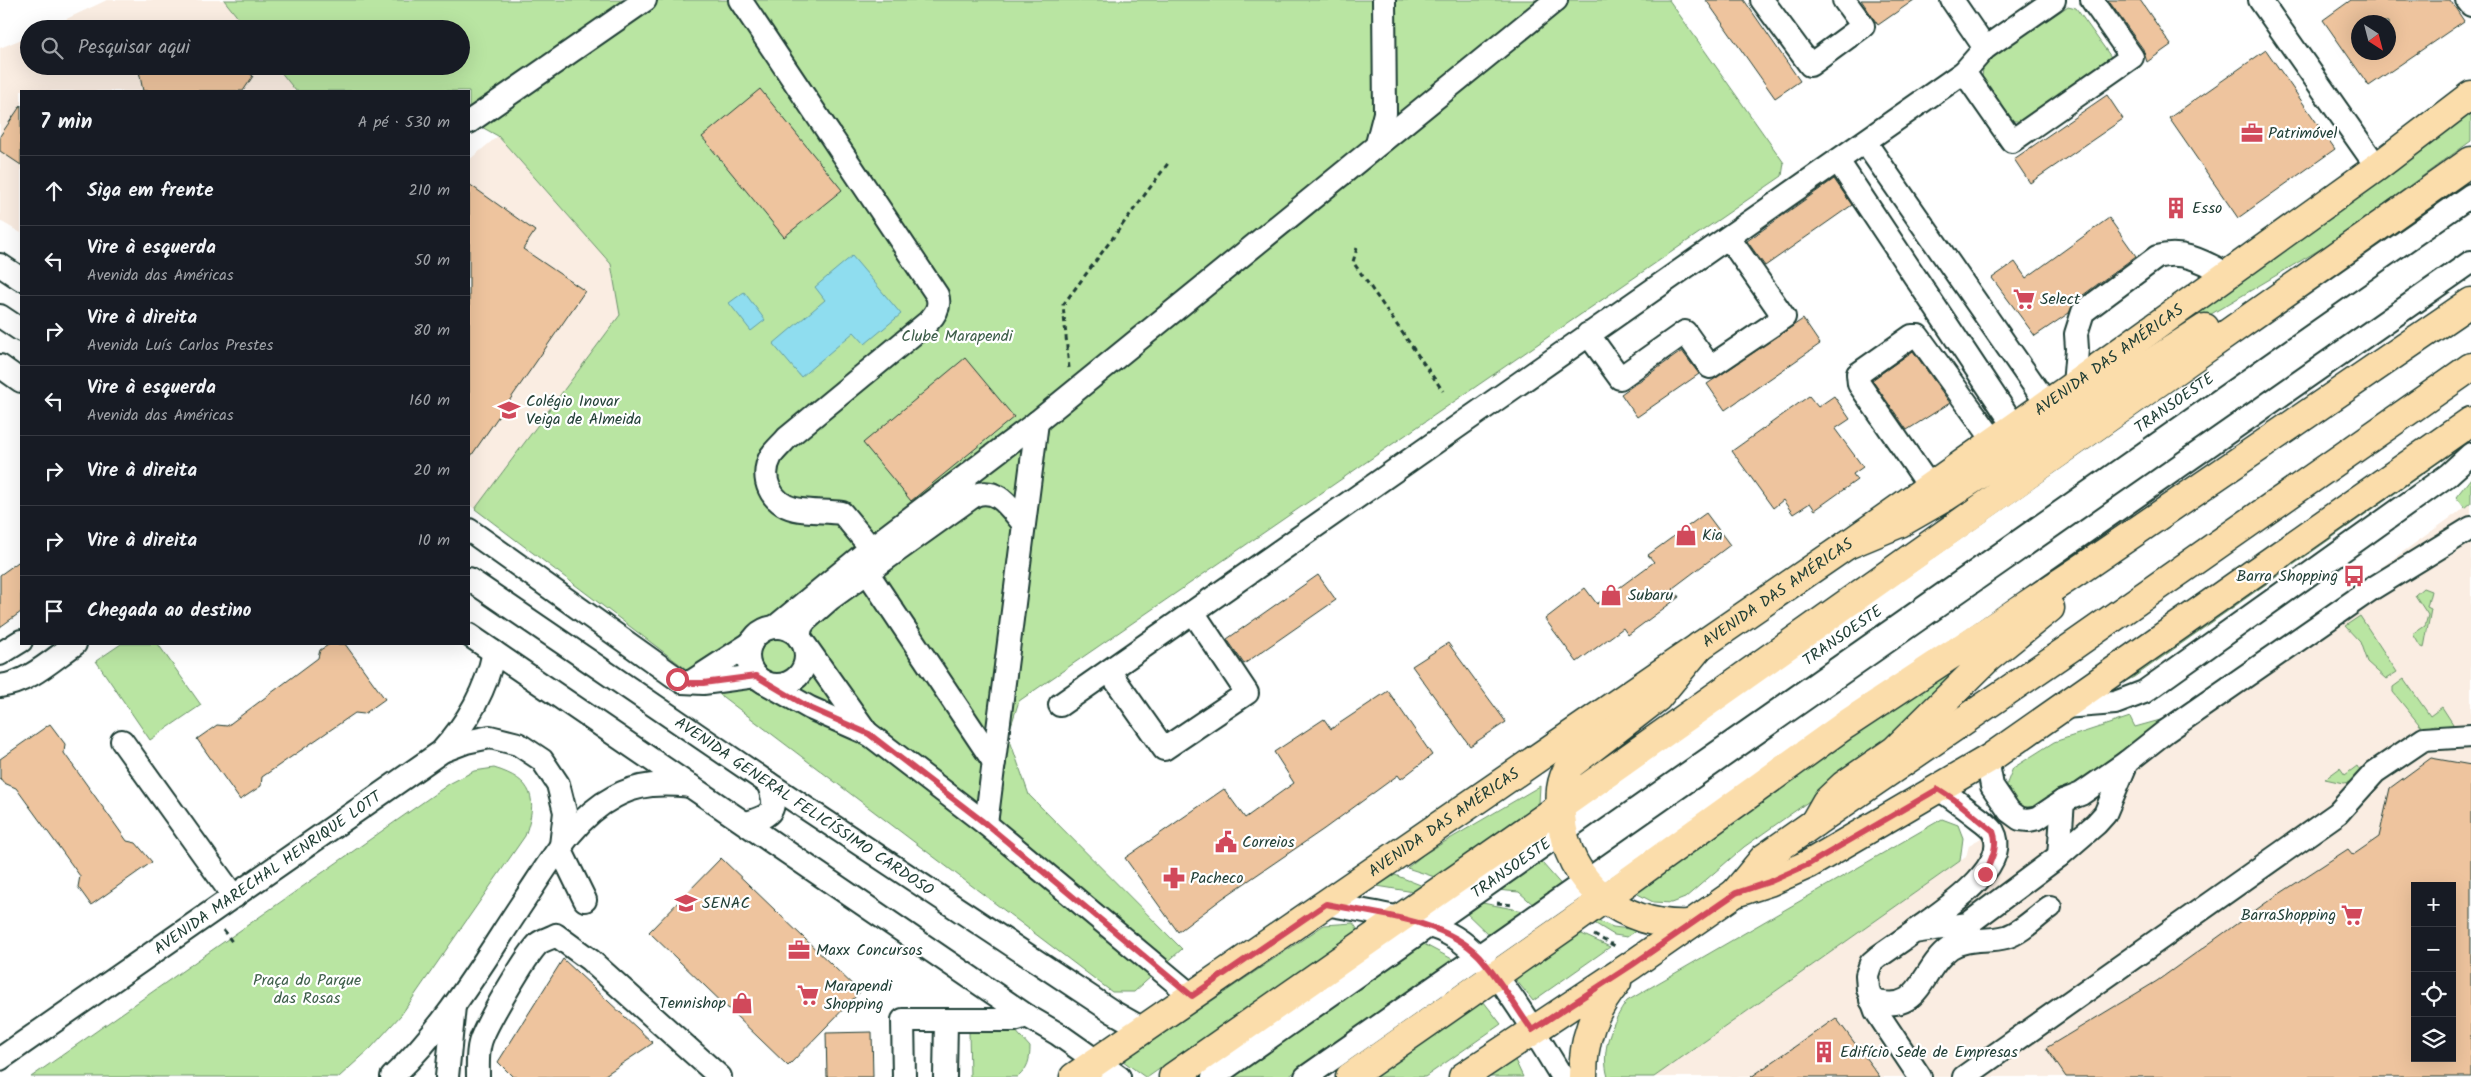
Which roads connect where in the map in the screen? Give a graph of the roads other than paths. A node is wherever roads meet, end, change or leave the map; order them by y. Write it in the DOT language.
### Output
graph roads {
  1 [pos="645,0"];
  2 [pos="740,0"];
  3 [pos="1384,0"];
  4 [pos="1556,0"];
  5 [pos="1762,0"];
  6 [pos="1844,0"];
  7 [pos="1952,0"];
  8 [pos="2054,0"];
  9 [pos="2092,0"];
  10 [pos="2260,0"];
  11 [pos="2467,0"];
  12 [pos="2471,5"];
  13 [pos="1985,48"];
  14 [pos="1964,72"];
  15 [pos="2471,95"];
  16 [pos="470,121"];
  17 [pos="1865,142"];
  18 [pos="1377,144"];
  19 [pos="1838,161"];
  20 [pos="2471,161"];
  21 [pos="2377,167"];
  22 [pos="2471,195"];
  23 [pos="1729,238"];
  24 [pos="2471,262"];
  25 [pos="0,265"];
  26 [pos="2229,275"];
  27 [pos="20,279"];
  28 [pos="2305,279"];
  29 [pos="2471,302"];
  30 [pos="0,316"];
  31 [pos="20,329"];
  32 [pos="1588,334"];
  33 [pos="0,366"];
  34 [pos="2471,368"];
  35 [pos="20,380"];
  36 [pos="2074,385"];
  37 [pos="2047,404"];
  38 [pos="2471,421"];
  39 [pos="1038,422"];
  40 [pos="2004,434"];
  41 [pos="2471,454"];
  42 [pos="1930,487"];
  43 [pos="1023,523"];
  44 [pos="2471,528"];
  45 [pos="470,531"];
  46 [pos="1847,545"];
  47 [pos="871,548"];
  48 [pos="2081,569"];
  49 [pos="867,572"];
  50 [pos="470,580"];
  51 [pos="1193,612"];
  52 [pos="775,627"];
  53 [pos="470,636"];
  54 [pos="801,639"];
  55 [pos="20,641"];
  56 [pos="751,643"];
  57 [pos="74,645"];
  58 [pos="1700,646"];
  59 [pos="494,652"];
  60 [pos="0,654"];
  61 [pos="1109,671"];
  62 [pos="760,679"];
  63 [pos="831,681"];
  64 [pos="690,683"];
  65 [pos="0,686"];
  66 [pos="1060,705"];
  67 [pos="2064,707"];
  68 [pos="810,708"];
  69 [pos="869,734"];
  70 [pos="2471,736"];
  71 [pos="122,741"];
  72 [pos="441,752"];
  73 [pos="1990,758"];
  74 [pos="994,762"];
  75 [pos="2127,762"];
  76 [pos="768,783"];
  77 [pos="691,786"];
  78 [pos="1938,789"];
  79 [pos="2063,801"];
  80 [pos="1562,818"];
  81 [pos="746,823"];
  82 [pos="1814,823"];
  83 [pos="986,824"];
  84 [pos="561,845"];
  85 [pos="2059,856"];
  86 [pos="1595,890"];
  87 [pos="1736,893"];
  88 [pos="234,897"];
  89 [pos="585,900"];
  90 [pos="1326,904"];
  91 [pos="2050,907"];
  92 [pos="1398,919"];
  93 [pos="1690,924"];
  94 [pos="1428,926"];
  95 [pos="1914,932"];
  96 [pos="1625,956"];
  97 [pos="1487,966"];
  98 [pos="1192,996"];
  99 [pos="1872,1000"];
  100 [pos="454,1005"];
  101 [pos="1027,1016"];
  102 [pos="946,1020"];
  103 [pos="1144,1029"];
  104 [pos="1532,1030"];
  105 [pos="0,1059"];
  106 [pos="1096,1061"];
  107 [pos="1921,1076"];
  108 [pos="392,1077"];
  109 [pos="447,1077"];
  110 [pos="478,1077"];
  111 [pos="720,1077"];
  112 [pos="904,1077"];
  113 [pos="945,1077"];
  114 [pos="1074,1077"];
  115 [pos="1120,1077"];
  116 [pos="1173,1077"];
  117 [pos="1213,1077"];
  118 [pos="1306,1077"];
  119 [pos="1350,1077"];
  120 [pos="1463,1077"];
  121 [pos="1562,1077"];
  122 [pos="1583,1077"];
  123 [pos="1964,1077"];
  1 -- 16 [label="street"];
  2 -- 47 [label="street"];
  3 -- 18 [label="street"];
  4 -- 18 [label="street"];
  5 -- 6 [label="street"];
  7 -- 13 [label="street"];
  8 -- 13 [label="street"];
  9 -- 14 [label="street"];
  10 -- 21 [label="street"];
  11 -- 12 [label="street"];
  13 -- 14 [label="street"];
  14 -- 17 [label="street"];
  15 -- 21 [label="main road, AVENIDA DAS AMÉRICAS"];
  17 -- 19 [label="street"];
  17 -- 37 [label="street"];
  18 -- 39 [label="street"];
  19 -- 23 [label="street"];
  19 -- 40 [label="street"];
  20 -- 28 [label="main road"];
  21 -- 26 [label="main road, AVENIDA DAS AMÉRICAS"];
  22 -- 80 [label="street, TRANSOESTE"];
  23 -- 32 [label="street"];
  23 -- 32 [label="street"];
  24 -- 86 [label="street"];
  25 -- 27 [label="street"];
  26 -- 36 [label="main road, AVENIDA DAS AMÉRICAS"];
  26 -- 36 [label="street"];
  28 -- 46 [label="main road"];
  28 -- 80 [label="main road"];
  29 -- 48 [label="main road"];
  30 -- 31 [label="street"];
  32 -- 51 [label="street"];
  33 -- 35 [label="street"];
  34 -- 82 [label="main road"];
  36 -- 37 [label="main road, AVENIDA DAS AMÉRICAS"];
  37 -- 40 [label="main road, AVENIDA DAS AMÉRICAS"];
  38 -- 67 [label="main road"];
  39 -- 43 [label="street"];
  39 -- 47 [label="street"];
  40 -- 42 [label="main road, AVENIDA DAS AMÉRICAS"];
  40 -- 42 [label="street"];
  41 -- 67 [label="street"];
  42 -- 46 [label="main road, AVENIDA DAS AMÉRICAS"];
  43 -- 49 [label="street"];
  43 -- 74 [label="street"];
  44 -- 75 [label="street"];
  45 -- 64 [label="street"];
  46 -- 58 [label="main road, AVENIDA DAS AMÉRICAS"];
  47 -- 52 [label="street"];
  48 -- 82 [label="main road"];
  48 -- 86 [label="main road"];
  49 -- 54 [label="street"];
  49 -- 74 [label="street"];
  50 -- 76 [label="street, AVENIDA GENERAL FELICÍSSIMO CARDOSO"];
  51 -- 61 [label="street"];
  51 -- 61 [label="street"];
  52 -- 54 [label="street"];
  52 -- 56 [label="street"];
  53 -- 59 [label="street"];
  54 -- 62 [label="street"];
  54 -- 63 [label="street"];
  55 -- 60 [label="street"];
  56 -- 62 [label="street"];
  56 -- 64 [label="street"];
  57 -- 65 [label="street"];
  58 -- 80 [label="main road"];
  58 -- 90 [label="main road, AVENIDA DAS AMÉRICAS"];
  59 -- 72 [label="street, AVENIDA MARECHAL HENRIQUE LOTT"];
  59 -- 77 [label="street"];
  61 -- 66 [label="street"];
  62 -- 64 [label="street"];
  62 -- 68 [label="street"];
  63 -- 68 [label="street"];
  63 -- 69 [label="street"];
  67 -- 73 [label="main road"];
  68 -- 69 [label="street"];
  69 -- 83 [label="street"];
  70 -- 123 [label="street"];
  71 -- 88 [label="street"];
  72 -- 84 [label="street"];
  72 -- 88 [label="street, AVENIDA MARECHAL HENRIQUE LOTT"];
  73 -- 78 [label="main road"];
  73 -- 79 [label="street"];
  74 -- 83 [label="street"];
  75 -- 79 [label="street"];
  75 -- 85 [label="street"];
  76 -- 81 [label="street"];
  76 -- 103 [label="street, AVENIDA GENERAL FELICÍSSIMO CARDOSO"];
  77 -- 81 [label="street"];
  77 -- 84 [label="street"];
  78 -- 87 [label="main road"];
  78 -- 95 [label="street"];
  79 -- 85 [label="street"];
  80 -- 86 [label="main road"];
  80 -- 92 [label="main road"];
  80 -- 94 [label="street, TRANSOESTE"];
  81 -- 101 [label="street"];
  82 -- 87 [label="main road"];
  83 -- 98 [label="street"];
  84 -- 89 [label="street"];
  84 -- 100 [label="street"];
  85 -- 95 [label="street"];
  86 -- 93 [label="main road"];
  86 -- 97 [label="main road"];
  87 -- 93 [label="main road"];
  88 -- 105 [label="street, AVENIDA MARECHAL HENRIQUE LOTT"];
  90 -- 92 [label="street"];
  90 -- 98 [label="main road, AVENIDA DAS AMÉRICAS"];
  91 -- 99 [label="street"];
  92 -- 94 [label="street"];
  92 -- 116 [label="main road"];
  93 -- 96 [label="main road"];
  94 -- 97 [label="street"];
  94 -- 117 [label="street, TRANSOESTE"];
  95 -- 99 [label="street"];
  96 -- 104 [label="main road"];
  96 -- 122 [label="main road"];
  97 -- 104 [label="street"];
  97 -- 118 [label="street"];
  97 -- 119 [label="main road"];
  98 -- 103 [label="main road, AVENIDA DAS AMÉRICAS"];
  99 -- 107 [label="street"];
  100 -- 108 [label="street"];
  100 -- 109 [label="street"];
  101 -- 102 [label="street"];
  101 -- 106 [label="street"];
  102 -- 112 [label="street"];
  102 -- 113 [label="street"];
  103 -- 106 [label="main road, AVENIDA DAS AMÉRICAS"];
  104 -- 120 [label="main road"];
  104 -- 121 [label="street"];
  106 -- 114 [label="main road, AVENIDA DAS AMÉRICAS"];
  106 -- 115 [label="street"];
  110 -- 111 [label="street"];
}
